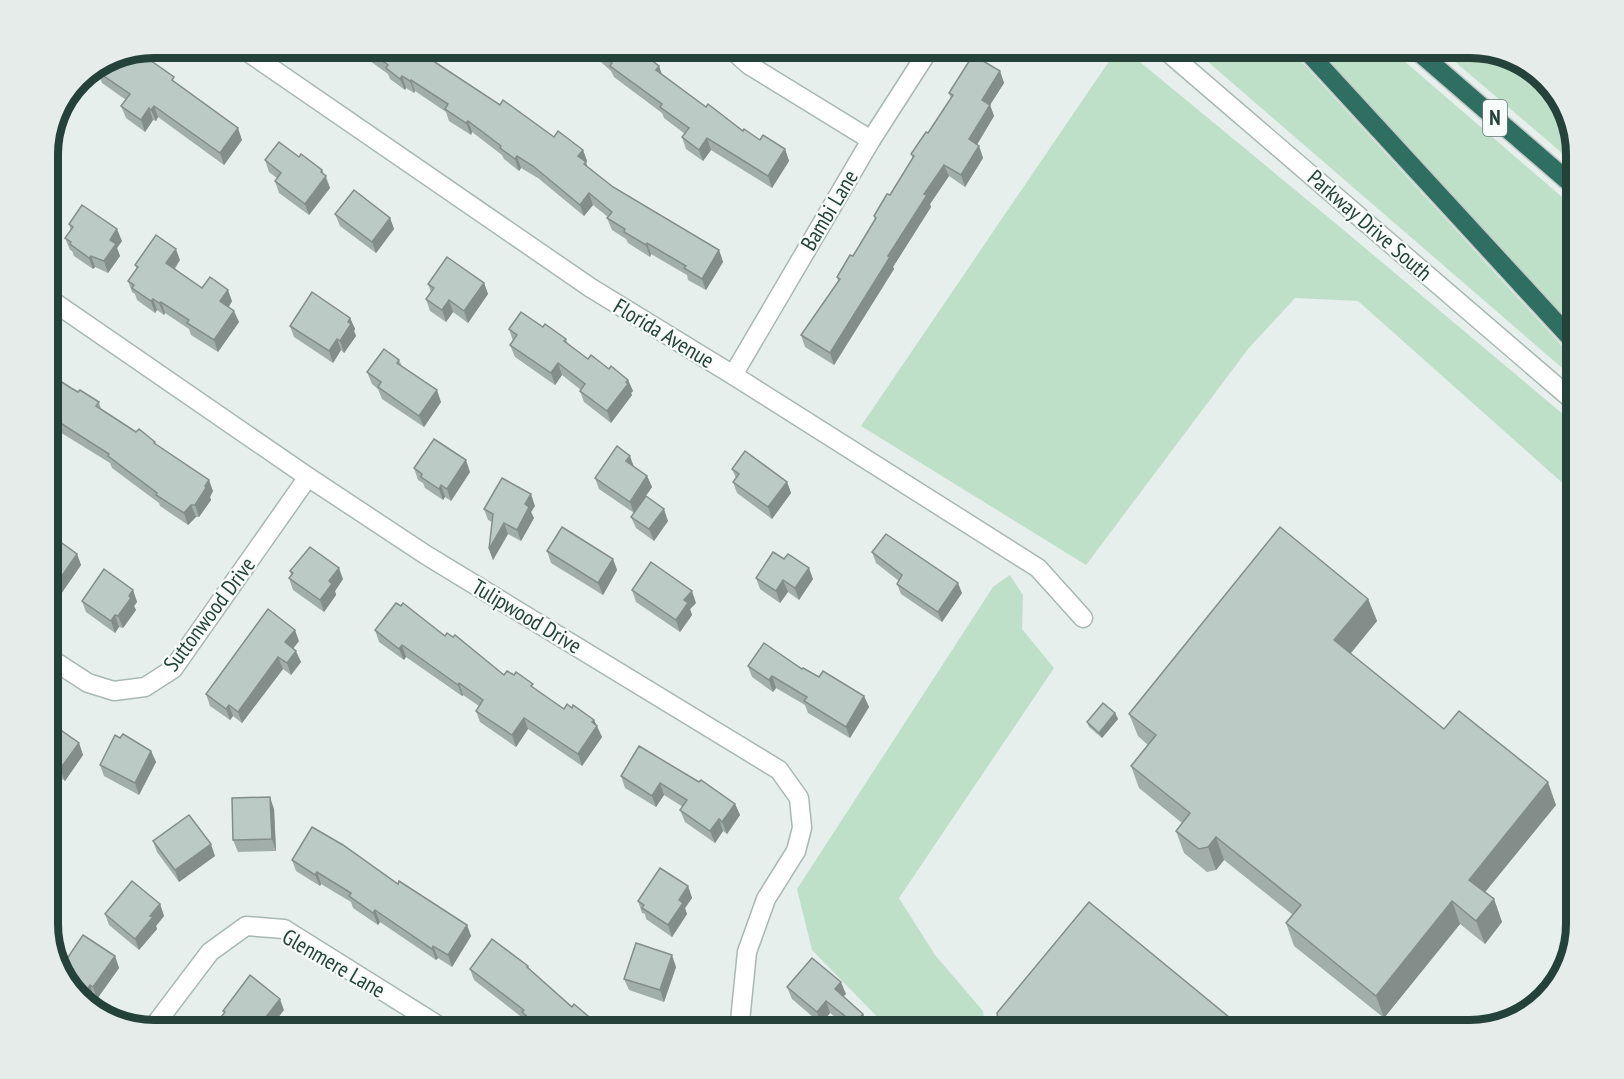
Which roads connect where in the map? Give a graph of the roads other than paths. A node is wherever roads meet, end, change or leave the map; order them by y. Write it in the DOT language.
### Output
graph roads {
  1 [pos="257,58"];
  2 [pos="742,58"];
  3 [pos="924,58"];
  4 [pos="1175,58"];
  5 [pos="1313,58"];
  6 [pos="1426,58"];
  7 [pos="871,140"];
  8 [pos="1566,179"];
  9 [pos="59,305"];
  10 [pos="1566,333"];
  11 [pos="733,375"];
  12 [pos="1566,394"];
  13 [pos="308,477"];
  14 [pos="1083,618"];
  15 [pos="59,664"];
  16 [pos="159,1020"];
  17 [pos="429,1020"];
  18 [pos="740,1020"];
  1 -- 11 [label="street, Florida Avenue"];
  2 -- 7 [label="street"];
  3 -- 7 [label="street, Bambi Lane"];
  4 -- 12 [label="street, Parkway Drive South"];
  5 -- 10 [label="highway"];
  6 -- 8 [label="highway, N"];
  7 -- 11 [label="street, Bambi Lane"];
  9 -- 13 [label="street, Tulipwood Drive"];
  11 -- 14 [label="street, Florida Avenue"];
  13 -- 15 [label="street, Suttonwood Drive"];
  13 -- 18 [label="street, Tulipwood Drive"];
  16 -- 17 [label="street, Glenmere Lane"];
}
